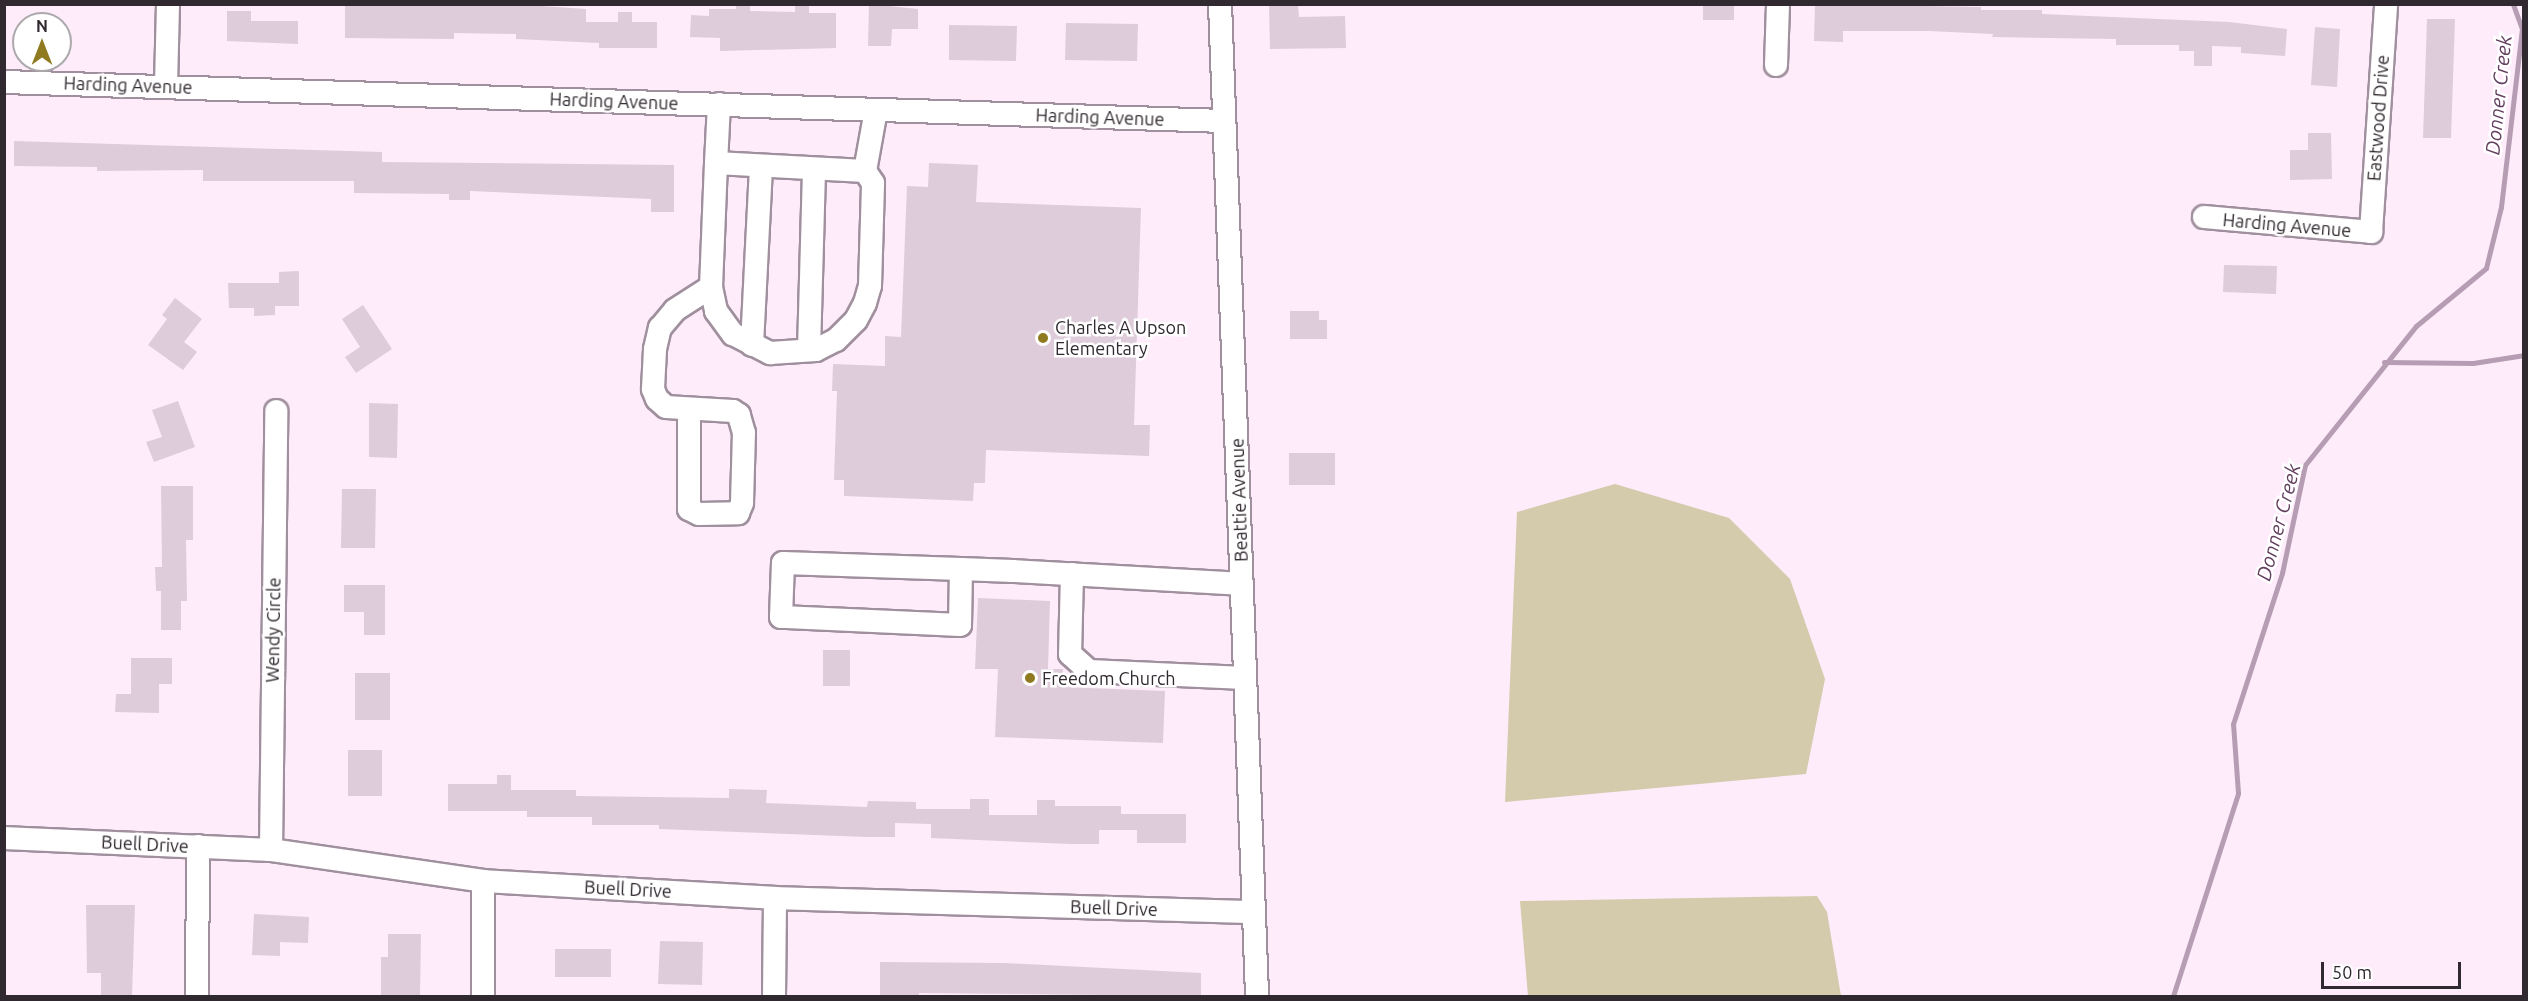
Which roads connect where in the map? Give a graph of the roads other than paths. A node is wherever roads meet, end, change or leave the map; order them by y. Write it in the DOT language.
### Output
graph roads {
  1 [pos="168,4"];
  2 [pos="1220,4"];
  3 [pos="1778,4"];
  4 [pos="2386,4"];
  5 [pos="1776,65"];
  6 [pos="4,82"];
  7 [pos="166,86"];
  8 [pos="719,104"];
  9 [pos="876,110"];
  10 [pos="1224,121"];
  11 [pos="716,163"];
  12 [pos="761,166"];
  13 [pos="814,169"];
  14 [pos="865,171"];
  15 [pos="2204,218"];
  16 [pos="2371,232"];
  17 [pos="711,287"];
  18 [pos="752,345"];
  19 [pos="809,350"];
  20 [pos="689,410"];
  21 [pos="276,411"];
  22 [pos="961,569"];
  23 [pos="1072,574"];
  24 [pos="1242,584"];
  25 [pos="1245,678"];
  26 [pos="4,838"];
  27 [pos="198,846"];
  28 [pos="270,850"];
  29 [pos="483,881"];
  30 [pos="775,898"];
  31 [pos="1254,912"];
  32 [pos="197,996"];
  33 [pos="483,996"];
  34 [pos="774,996"];
  35 [pos="1257,996"];
  1 -- 7 [label="street"];
  2 -- 10 [label="street, Beattie Avenue"];
  3 -- 5 [label="street"];
  4 -- 16 [label="street, Eastwood Drive"];
  6 -- 7 [label="street, Harding Avenue"];
  7 -- 8 [label="street, Harding Avenue"];
  8 -- 9 [label="street, Harding Avenue"];
  8 -- 11 [label="street"];
  9 -- 10 [label="street, Harding Avenue"];
  9 -- 14 [label="street"];
  10 -- 24 [label="street, Beattie Avenue"];
  11 -- 12 [label="street"];
  11 -- 17 [label="street"];
  12 -- 13 [label="street"];
  12 -- 18 [label="street"];
  13 -- 14 [label="street"];
  13 -- 19 [label="street"];
  14 -- 19 [label="street"];
  15 -- 16 [label="street, Harding Avenue"];
  17 -- 18 [label="street"];
  17 -- 20 [label="street"];
  18 -- 19 [label="street"];
  20 -- 20 [label="street"];
  21 -- 28 [label="street, Wendy Circle"];
  22 -- 22 [label="street"];
  22 -- 23 [label="street"];
  23 -- 24 [label="street"];
  23 -- 25 [label="street"];
  24 -- 25 [label="street, Beattie Avenue"];
  25 -- 31 [label="street, Beattie Avenue"];
  26 -- 27 [label="street, Buell Drive"];
  27 -- 28 [label="street, Buell Drive"];
  27 -- 32 [label="street"];
  28 -- 29 [label="street, Buell Drive"];
  29 -- 30 [label="street, Buell Drive"];
  29 -- 33 [label="street"];
  30 -- 31 [label="street, Buell Drive"];
  30 -- 34 [label="street"];
  31 -- 35 [label="street, Beattie Avenue"];
}
